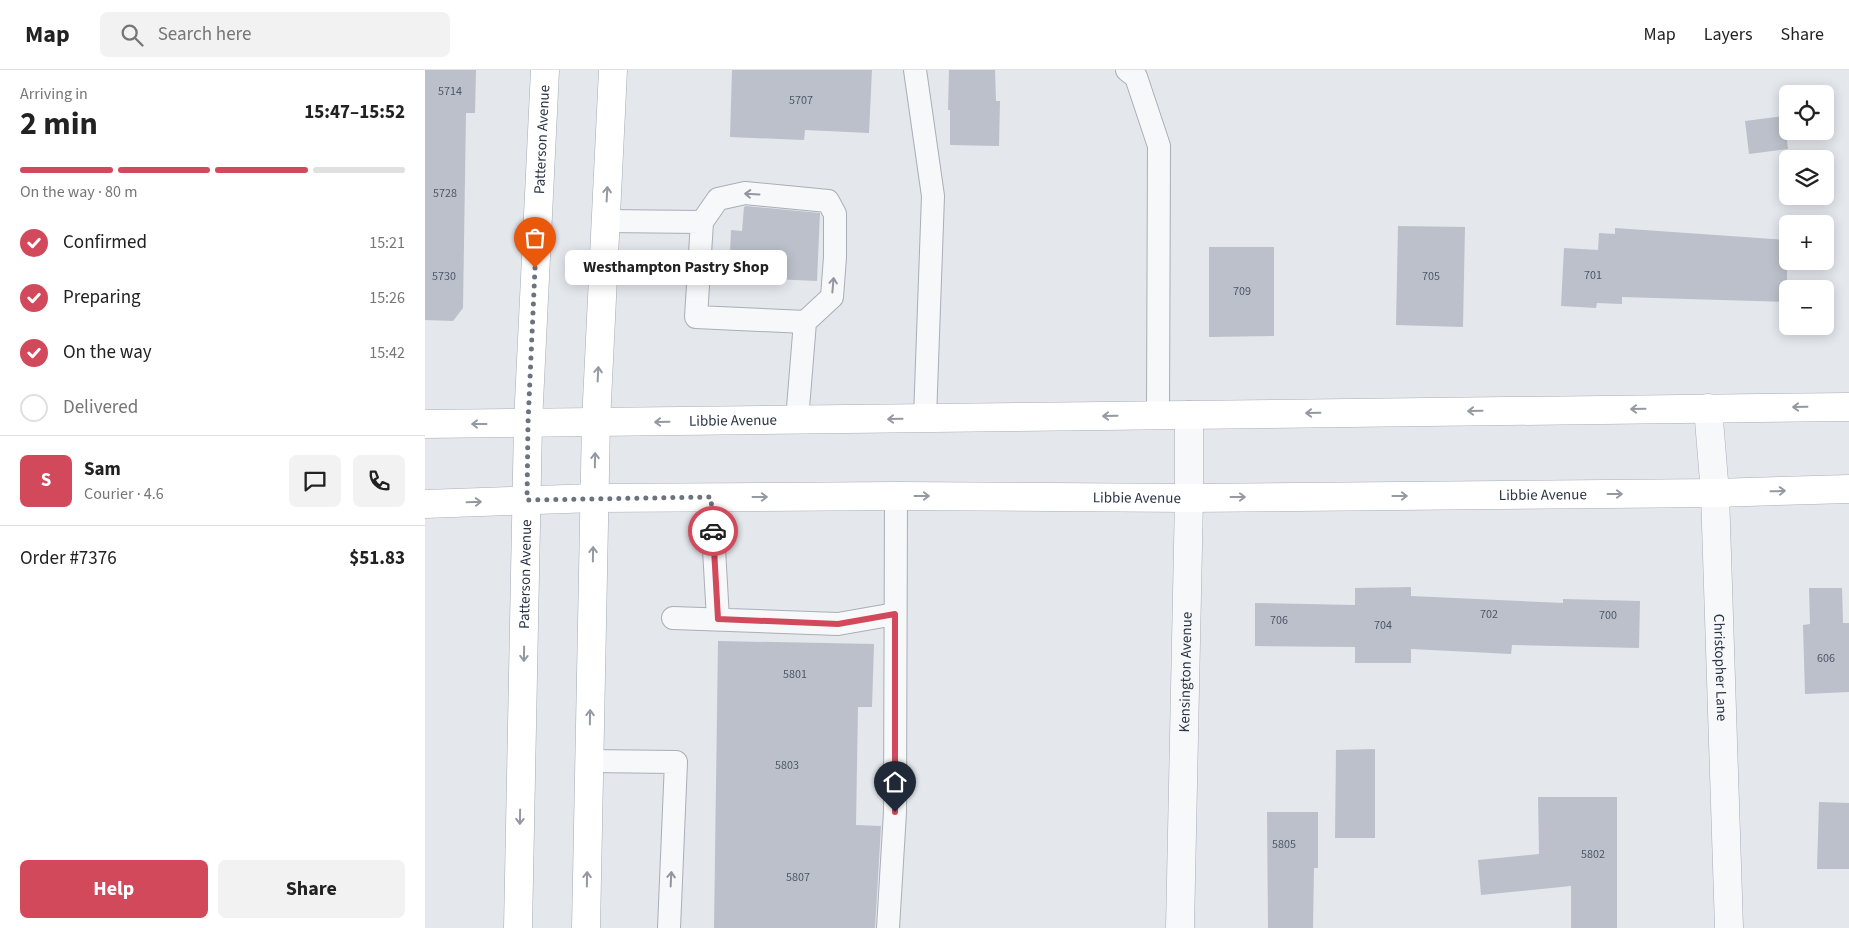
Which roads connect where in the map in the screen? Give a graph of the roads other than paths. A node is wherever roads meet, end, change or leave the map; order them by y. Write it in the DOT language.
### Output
graph roads {
  1 [pos="545,70"];
  2 [pos="613,70"];
  3 [pos="915,70"];
  4 [pos="1127,70"];
  5 [pos="606,221"];
  6 [pos="701,222"];
  7 [pos="805,322"];
  8 [pos="1849,406"];
  9 [pos="1708,408"];
  10 [pos="1158,415"];
  11 [pos="1189,415"];
  12 [pos="925,418"];
  13 [pos="797,420"];
  14 [pos="596,422"];
  15 [pos="528,423"];
  16 [pos="425,424"];
  17 [pos="1849,489"];
  18 [pos="1715,493"];
  19 [pos="896,496"];
  20 [pos="711,497"];
  21 [pos="595,498"];
  22 [pos="1189,498"];
  23 [pos="527,500"];
  24 [pos="425,504"];
  25 [pos="895,614"];
  26 [pos="673,618"];
  27 [pos="718,619"];
  28 [pos="589,761"];
  29 [pos="518,928"];
  30 [pos="586,928"];
  31 [pos="669,928"];
  32 [pos="888,928"];
  33 [pos="1180,928"];
  34 [pos="1729,928"];
  1 -- 15 [label="main road, Patterson Avenue"];
  5 -- 2 [label="main road, one-way"];
  3 -- 12 [label="lane"];
  4 -- 10 [label="lane"];
  5 -- 6 [label="lane"];
  14 -- 5 [label="main road, one-way"];
  6 -- 7 [label="lane"];
  7 -- 6 [label="lane, one-way"];
  7 -- 13 [label="lane"];
  8 -- 9 [label="main road, Libbie Avenue, one-way"];
  9 -- 11 [label="main road, Libbie Avenue, one-way"];
  9 -- 18 [label="street, Christopher Lane"];
  10 -- 11 [label="main road, Libbie Avenue"];
  10 -- 12 [label="main road, Libbie Avenue, one-way"];
  11 -- 22 [label="street, Kensington Avenue"];
  12 -- 13 [label="main road, Libbie Avenue, one-way"];
  13 -- 14 [label="main road, Libbie Avenue, one-way"];
  14 -- 15 [label="main road, Libbie Avenue"];
  21 -- 14 [label="main road, one-way"];
  15 -- 16 [label="main road, Libbie Avenue, one-way"];
  15 -- 23 [label="main road, Patterson Avenue"];
  18 -- 17 [label="main road, Libbie Avenue, one-way"];
  22 -- 18 [label="main road, Libbie Avenue, one-way"];
  18 -- 34 [label="street, Christopher Lane"];
  20 -- 19 [label="main road, Libbie Avenue, one-way"];
  19 -- 22 [label="main road, Libbie Avenue, one-way"];
  19 -- 25 [label="lane"];
  20 -- 21 [label="main road, Libbie Avenue"];
  20 -- 27 [label="lane"];
  21 -- 23 [label="main road, Libbie Avenue"];
  28 -- 21 [label="main road, one-way"];
  22 -- 33 [label="street, Kensington Avenue"];
  24 -- 23 [label="main road, Libbie Avenue, one-way"];
  23 -- 29 [label="main road, Patterson Avenue, one-way"];
  25 -- 27 [label="lane"];
  25 -- 32 [label="lane"];
  26 -- 27 [label="lane"];
  30 -- 28 [label="main road, one-way"];
  31 -- 28 [label="lane, one-way"];
}
